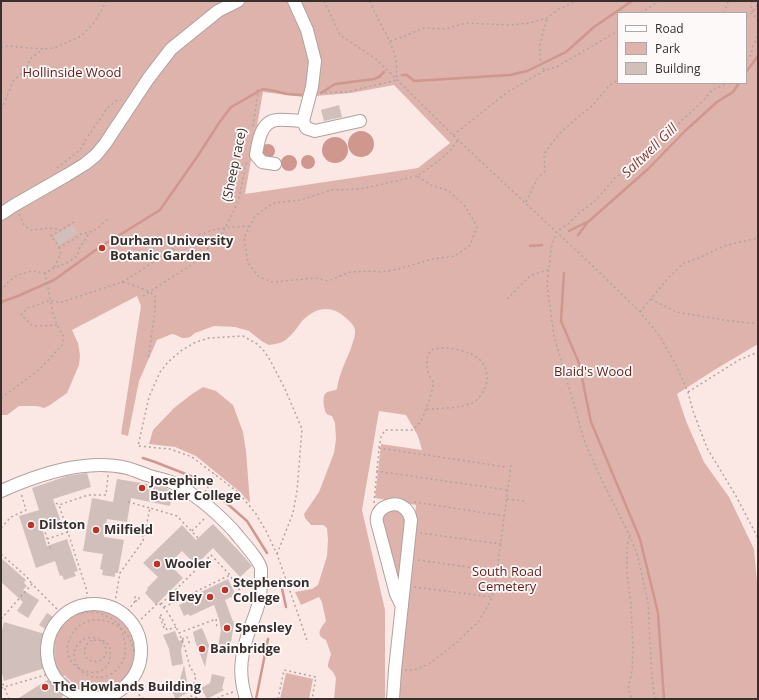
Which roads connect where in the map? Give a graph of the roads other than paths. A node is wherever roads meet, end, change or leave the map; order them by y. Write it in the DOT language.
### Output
graph roads {
  1 [pos="238,1"];
  2 [pos="294,1"];
  3 [pos="303,121"];
  4 [pos="360,121"];
  5 [pos="275,164"];
  6 [pos="1,214"];
  7 [pos="1,491"];
  8 [pos="402,606"];
  9 [pos="244,694"];
  10 [pos="83,698"];
  11 [pos="393,699"];
  1 -- 6 [label="lane"];
  2 -- 3 [label="lane"];
  3 -- 4 [label="lane"];
  3 -- 5 [label="lane"];
  7 -- 9 [label="lane"];
  8 -- 8 [label="lane"];
  8 -- 11 [label="lane"];
  10 -- 10 [label="lane"];
}
